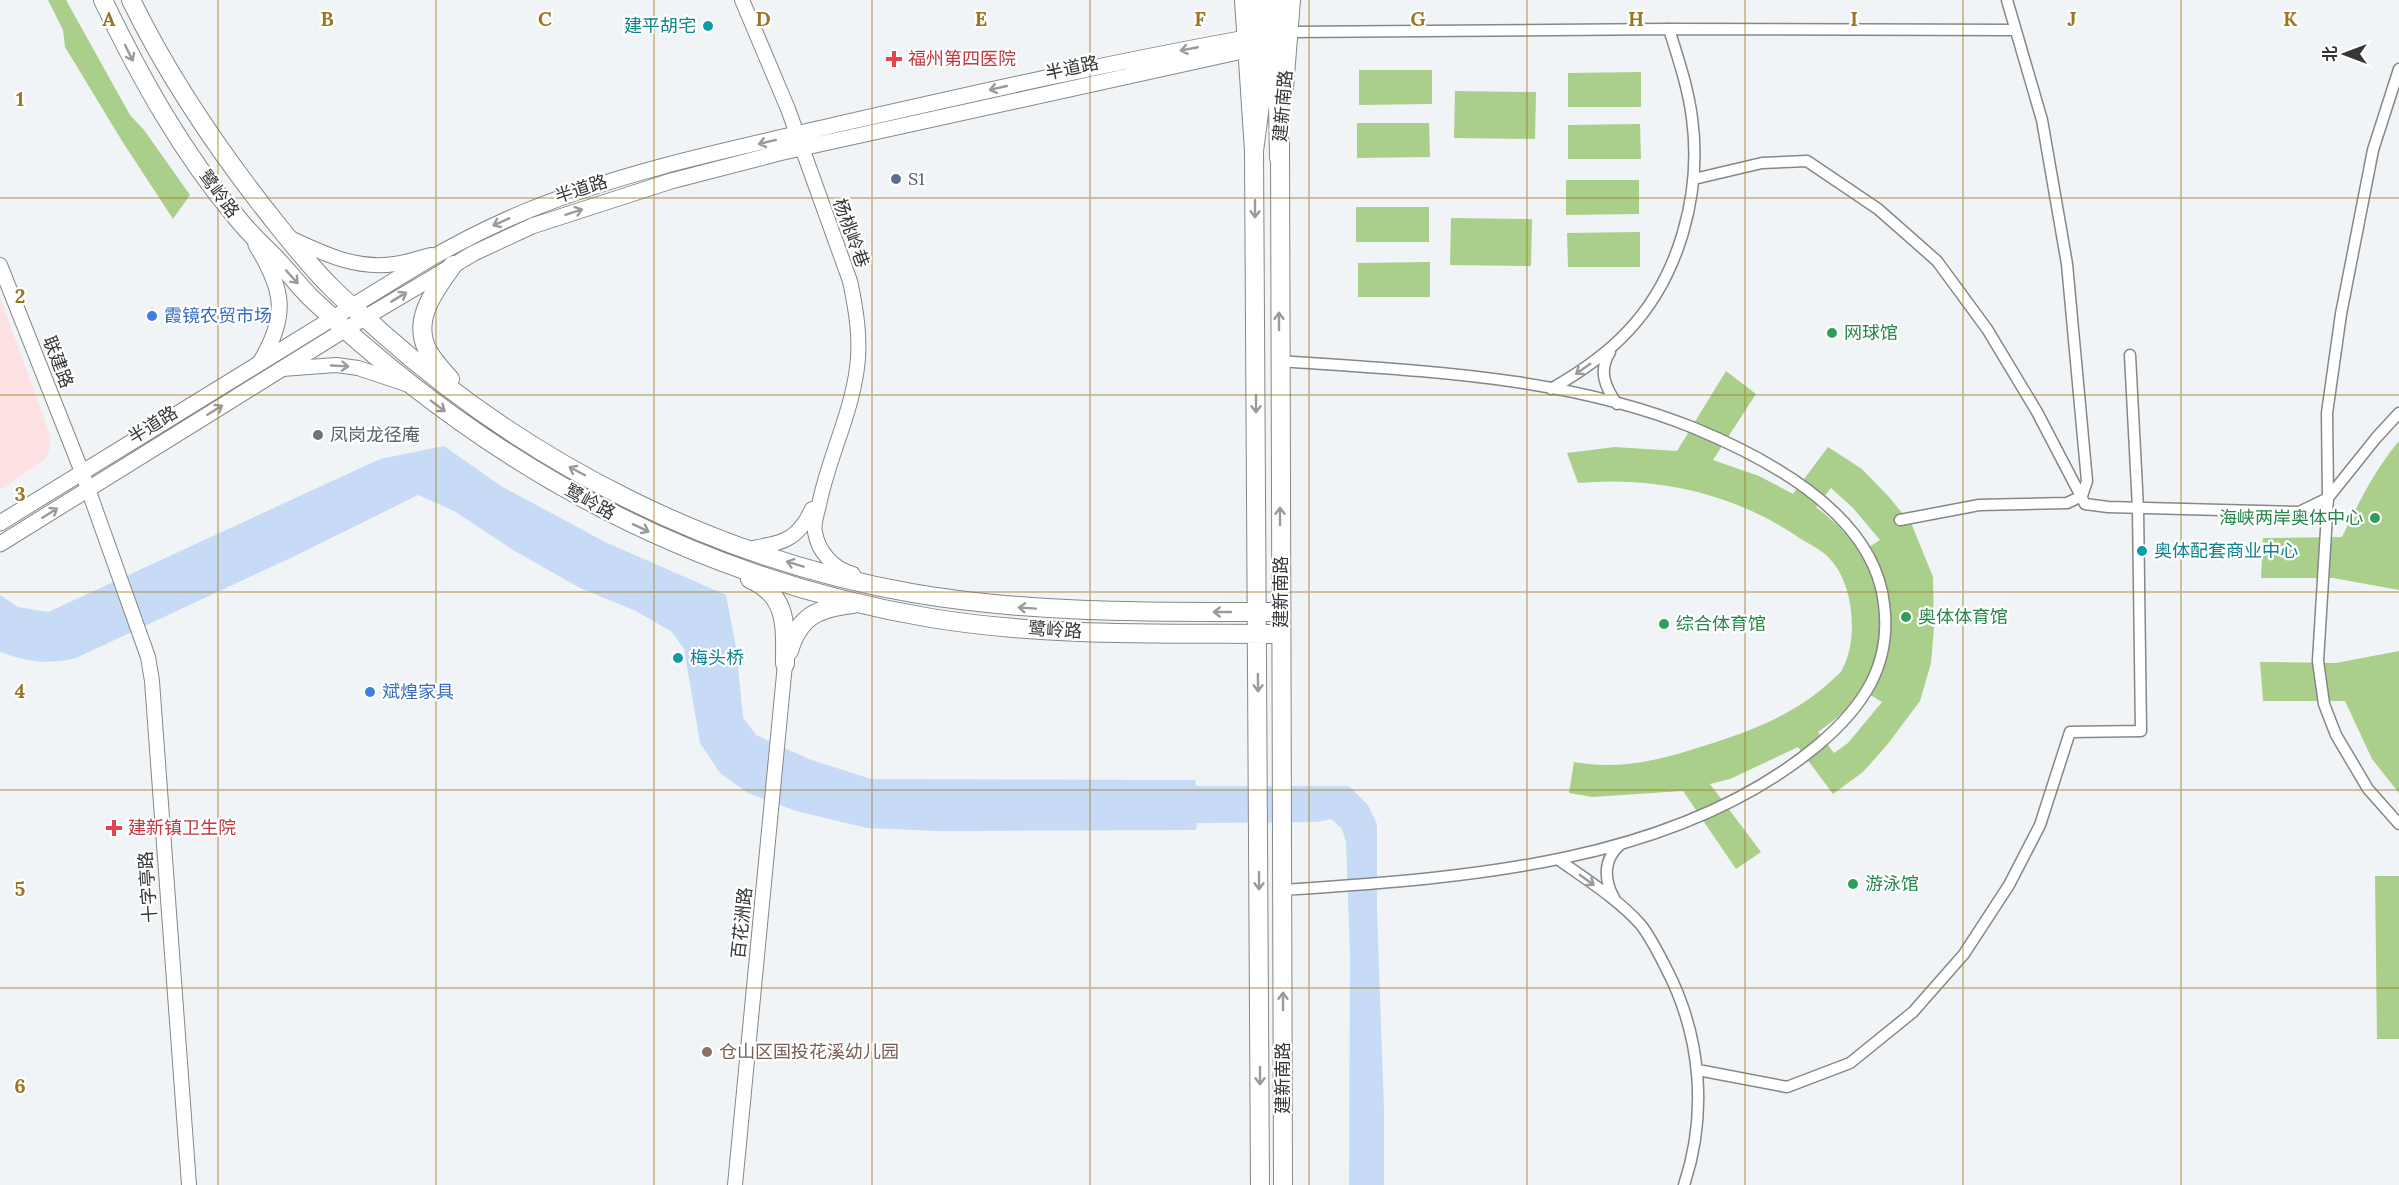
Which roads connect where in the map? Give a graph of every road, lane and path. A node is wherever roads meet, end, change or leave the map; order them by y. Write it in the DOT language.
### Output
graph roads {
  1 [pos="103,0"];
  2 [pos="131,0"];
  3 [pos="742,0"];
  4 [pos="1244,0"];
  5 [pos="1260,0"];
  6 [pos="1276,0"];
  7 [pos="1291,0"];
  8 [pos="2007,0"];
  9 [pos="1669,29"];
  10 [pos="2015,30"];
  11 [pos="1289,32"];
  12 [pos="1247,44"];
  13 [pos="2399,69"];
  14 [pos="799,142"];
  15 [pos="1254,151"];
  16 [pos="1279,158"];
  17 [pos="1694,179"];
  18 [pos="239,221"];
  19 [pos="288,237"];
  20 [pos="439,254"];
  21 [pos="0,265"];
  22 [pos="453,265"];
  23 [pos="359,313"];
  24 [pos="340,324"];
  25 [pos="1613,346"];
  26 [pos="2130,355"];
  27 [pos="1280,361"];
  28 [pos="261,363"];
  29 [pos="282,369"];
  30 [pos="414,388"];
  31 [pos="1551,389"];
  32 [pos="470,404"];
  33 [pos="1617,404"];
  34 [pos="2399,412"];
  35 [pos="82,472"];
  36 [pos="822,488"];
  37 [pos="88,489"];
  38 [pos="2082,496"];
  39 [pos="2328,498"];
  40 [pos="2138,508"];
  41 [pos="1900,520"];
  42 [pos="0,523"];
  43 [pos="0,544"];
  44 [pos="747,549"];
  45 [pos="713,559"];
  46 [pos="911,593"];
  47 [pos="861,603"];
  48 [pos="1257,612"];
  49 [pos="1281,612"];
  50 [pos="1258,633"];
  51 [pos="1281,634"];
  52 [pos="785,664"];
  53 [pos="2399,824"];
  54 [pos="1622,843"];
  55 [pos="1559,860"];
  56 [pos="1282,890"];
  57 [pos="1616,901"];
  58 [pos="1698,1070"];
  59 [pos="189,1185"];
  60 [pos="735,1185"];
  61 [pos="1260,1185"];
  62 [pos="1283,1185"];
  63 [pos="1684,1185"];
  1 -- 18 [label="main road, 鹭岭路, one-way"];
  2 -- 19 [label="main road, 鹭岭路"];
  3 -- 14 [label="street, 杨桃岭巷"];
  4 -- 12 [label="main road, 建新南路"];
  5 -- 15 [label="main road"];
  6 -- 16 [label="main road"];
  7 -- 11 [label="main road, 建新南路"];
  8 -- 10 [label="street"];
  9 -- 10 [label="street"];
  9 -- 11 [label="street"];
  9 -- 17 [label="street"];
  10 -- 38 [label="street"];
  11 -- 16 [label="main road, 建新南路"];
  12 -- 14 [label="main road, 半道路"];
  12 -- 15 [label="main road, 建新南路"];
  13 -- 39 [label="street"];
  14 -- 20 [label="main road, 半道路, one-way"];
  22 -- 14 [label="main road, 半道路, one-way"];
  14 -- 36 [label="street, 杨桃岭巷"];
  15 -- 48 [label="main road, 建新南路, one-way"];
  27 -- 16 [label="main road, 建新南路, one-way"];
  17 -- 25 [label="street"];
  17 -- 38 [label="street"];
  18 -- 24 [label="main road, 鹭岭路, one-way"];
  18 -- 28 [label="main road"];
  19 -- 20 [label="street"];
  19 -- 23 [label="main road, 鹭岭路"];
  20 -- 23 [label="main road, 半道路"];
  21 -- 35 [label="street, 联建路"];
  23 -- 22 [label="main road, 半道路, one-way"];
  22 -- 32 [label="main road"];
  23 -- 24 [label="main road, 半道路"];
  23 -- 32 [label="main road, 鹭岭路"];
  24 -- 28 [label="main road, 半道路"];
  24 -- 29 [label="main road, 半道路"];
  24 -- 30 [label="main road, 鹭岭路"];
  25 -- 31 [label="street, one-way"];
  25 -- 33 [label="street"];
  26 -- 40 [label="street"];
  27 -- 31 [label="street"];
  49 -- 27 [label="main road, 建新南路, one-way"];
  28 -- 35 [label="main road, 半道路"];
  29 -- 30 [label="street, one-way"];
  37 -- 29 [label="main road, 半道路, one-way"];
  30 -- 45 [label="main road, 鹭岭路, one-way"];
  31 -- 33 [label="street"];
  44 -- 32 [label="main road, 鹭岭路, one-way"];
  33 -- 54 [label="street"];
  34 -- 39 [label="street"];
  35 -- 37 [label="street, 联建路"];
  35 -- 42 [label="main road, 半道路"];
  36 -- 44 [label="street"];
  36 -- 46 [label="street"];
  43 -- 37 [label="main road, 半道路, one-way"];
  37 -- 59 [label="street, 十字亭路"];
  38 -- 40 [label="street"];
  38 -- 41 [label="street"];
  39 -- 40 [label="street"];
  39 -- 53 [label="street"];
  40 -- 58 [label="street"];
  46 -- 44 [label="main road, 鹭岭路, one-way"];
  45 -- 47 [label="main road, 鹭岭路"];
  45 -- 52 [label="main road"];
  48 -- 46 [label="main road, 鹭岭路, one-way"];
  47 -- 50 [label="main road, 鹭岭路"];
  47 -- 52 [label="main road"];
  48 -- 49 [label="main road, 鹭岭路"];
  48 -- 50 [label="main road, 建新南路"];
  49 -- 51 [label="main road, 建新南路"];
  50 -- 51 [label="main road, 鹭岭路"];
  50 -- 61 [label="main road, 建新南路, one-way"];
  51 -- 56 [label="main road, 建新南路"];
  52 -- 60 [label="street, 百花洲路"];
  54 -- 55 [label="street"];
  54 -- 57 [label="street"];
  55 -- 56 [label="street"];
  55 -- 57 [label="street, one-way"];
  62 -- 56 [label="main road, 建新南路, one-way"];
  57 -- 58 [label="street"];
  58 -- 63 [label="street"];
}
